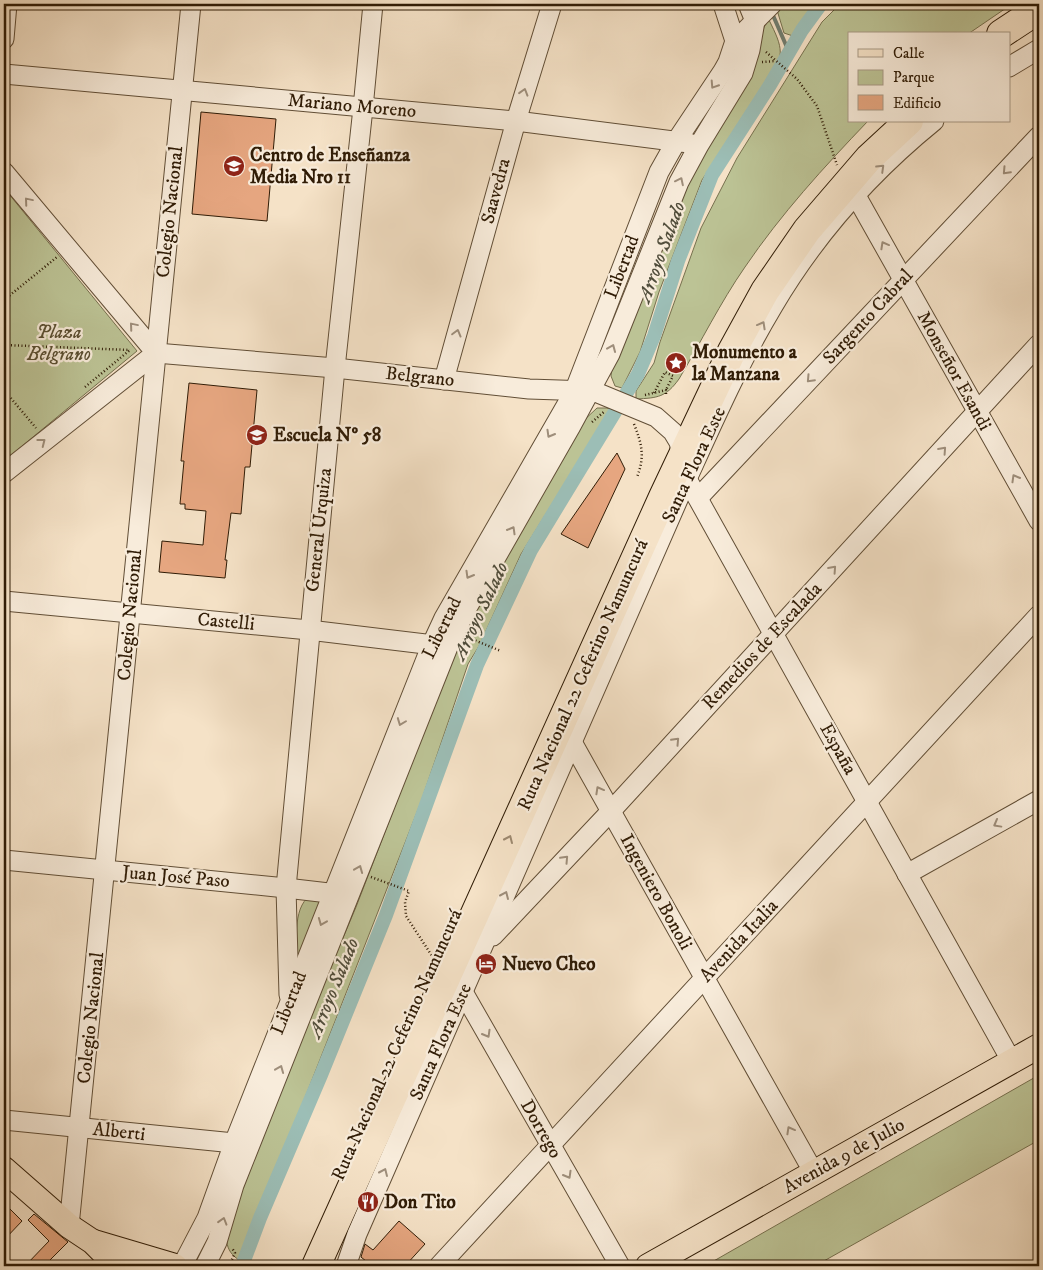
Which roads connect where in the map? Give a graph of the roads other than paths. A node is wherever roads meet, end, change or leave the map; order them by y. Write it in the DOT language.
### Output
graph roads {
  1 [pos="7,4"];
  2 [pos="191,4"];
  3 [pos="373,4"];
  4 [pos="552,4"];
  5 [pos="723,4"];
  6 [pos="1039,9"];
  7 [pos="760,11"];
  8 [pos="1039,29"];
  9 [pos="1004,32"];
  10 [pos="4,39"];
  11 [pos="735,41"];
  12 [pos="1010,47"];
  13 [pos="1039,48"];
  14 [pos="1010,66"];
  15 [pos="4,74"];
  16 [pos="183,90"];
  17 [pos="363,108"];
  18 [pos="516,121"];
  19 [pos="885,122"];
  20 [pos="908,122"];
  21 [pos="933,122"];
  22 [pos="1039,136"];
  23 [pos="677,140"];
  24 [pos="699,145"];
  25 [pos="4,172"];
  26 [pos="855,194"];
  27 [pos="903,280"];
  28 [pos="1039,344"];
  29 [pos="156,353"];
  30 [pos="335,368"];
  31 [pos="444,380"];
  32 [pos="581,391"];
  33 [pos="978,412"];
  34 [pos="673,432"];
  35 [pos="684,468"];
  36 [pos="4,473"];
  37 [pos="698,498"];
  38 [pos="1039,521"];
  39 [pos="4,601"];
  40 [pos="130,613"];
  41 [pos="1039,615"];
  42 [pos="310,630"];
  43 [pos="774,634"];
  44 [pos="440,646"];
  45 [pos="572,742"];
  46 [pos="1039,800"];
  47 [pos="867,802"];
  48 [pos="611,811"];
  49 [pos="4,860"];
  50 [pos="106,871"];
  51 [pos="907,874"];
  52 [pos="286,888"];
  53 [pos="341,895"];
  54 [pos="483,946"];
  55 [pos="705,978"];
  56 [pos="463,992"];
  57 [pos="289,1004"];
  58 [pos="297,1025"];
  59 [pos="1039,1046"];
  60 [pos="1012,1062"];
  61 [pos="4,1120"];
  62 [pos="80,1128"];
  63 [pos="234,1143"];
  64 [pos="551,1146"];
  65 [pos="4,1169"];
  66 [pos="814,1173"];
  67 [pos="69,1226"];
  68 [pos="93,1242"];
  69 [pos="117,1266"];
  70 [pos="186,1266"];
  71 [pos="298,1266"];
  72 [pos="316,1266"];
  73 [pos="346,1266"];
  74 [pos="440,1266"];
  75 [pos="620,1266"];
  76 [pos="648,1266"];
  1 -- 10 [label="street"];
  2 -- 16 [label="street, Colegio Nacional"];
  3 -- 17 [label="street, General Urquiza"];
  18 -- 4 [label="street, Saavedra, one-way"];
  5 -- 11 [label="street"];
  6 -- 9 [label="highway"];
  7 -- 11 [label="street, Libertad"];
  7 -- 24 [label="street, Libertad"];
  8 -- 12 [label="highway"];
  11 -- 23 [label="street, Libertad, one-way"];
  13 -- 14 [label="street"];
  15 -- 16 [label="street, Mariano Moreno"];
  16 -- 17 [label="street, Mariano Moreno"];
  16 -- 29 [label="street, Colegio Nacional"];
  17 -- 18 [label="street, Mariano Moreno"];
  17 -- 30 [label="street, General Urquiza"];
  18 -- 23 [label="street, Mariano Moreno"];
  31 -- 18 [label="street, Saavedra, one-way"];
  19 -- 34 [label="highway, Ruta Nacional 22 Ceferino Namuncurá"];
  20 -- 35 [label="highway, Ruta Nacional 22 Ceferino Namuncurá"];
  26 -- 21 [label="street, Santa Flora Este, one-way"];
  22 -- 27 [label="street, Sargento Cabral, one-way"];
  23 -- 24 [label="street, Mariano Moreno"];
  23 -- 32 [label="street, Libertad"];
  32 -- 24 [label="street, Libertad, one-way"];
  29 -- 25 [label="street, one-way"];
  27 -- 26 [label="street, Monseñor Esandi, one-way"];
  35 -- 26 [label="street, Santa Flora Este, one-way"];
  27 -- 33 [label="street, Monseñor Esandi"];
  27 -- 37 [label="street, Sargento Cabral, one-way"];
  28 -- 33 [label="street, Remedios de Escalada"];
  29 -- 30 [label="street, Belgrano"];
  36 -- 29 [label="street, one-way"];
  29 -- 40 [label="street, Colegio Nacional"];
  30 -- 31 [label="street, Belgrano"];
  30 -- 42 [label="street, General Urquiza"];
  31 -- 32 [label="street, Belgrano"];
  32 -- 34 [label="street, Belgrano"];
  32 -- 44 [label="street, Libertad"];
  38 -- 33 [label="street, Monseñor Esandi, one-way"];
  43 -- 33 [label="street, Remedios de Escalada, one-way"];
  34 -- 35 [label="street, España"];
  34 -- 71 [label="highway, Ruta Nacional 22 Ceferino Namuncurá"];
  35 -- 37 [label="street, España"];
  35 -- 45 [label="street, Santa Flora Este"];
  72 -- 35 [label="highway, Ruta Nacional 22 Ceferino Namuncurá, one-way"];
  37 -- 43 [label="street, España"];
  39 -- 40 [label="street, Castelli"];
  40 -- 42 [label="street, Castelli"];
  40 -- 50 [label="street, Colegio Nacional"];
  41 -- 47 [label="street, Avenida Italia"];
  42 -- 44 [label="street, Castelli"];
  42 -- 52 [label="street, General Urquiza"];
  43 -- 47 [label="street, España"];
  48 -- 43 [label="street, Remedios de Escalada, one-way"];
  44 -- 53 [label="street, Libertad"];
  48 -- 45 [label="street, Ingeniero Bonoli, one-way"];
  54 -- 45 [label="street, Santa Flora Este, one-way"];
  46 -- 51 [label="street, one-way"];
  47 -- 51 [label="street, España"];
  47 -- 55 [label="street, Avenida Italia"];
  54 -- 48 [label="street, Remedios de Escalada, one-way"];
  48 -- 55 [label="street, Ingeniero Bonoli"];
  49 -- 50 [label="street, Juan José Paso"];
  50 -- 52 [label="street, Juan José Paso"];
  50 -- 62 [label="street, Colegio Nacional"];
  51 -- 60 [label="street, España"];
  52 -- 53 [label="street, Juan José Paso"];
  52 -- 57 [label="street, General Urquiza"];
  53 -- 57 [label="street, Libertad, one-way"];
  53 -- 58 [label="street, Libertad"];
  54 -- 56 [label="street, Santa Flora Este"];
  55 -- 64 [label="street, Avenida Italia"];
  66 -- 55 [label="street, Ingeniero Bonoli, one-way"];
  56 -- 64 [label="street, Dorrego, one-way"];
  73 -- 56 [label="street, Santa Flora Este, one-way"];
  57 -- 58 [label="street, General Urquiza"];
  57 -- 63 [label="street, Libertad"];
  70 -- 58 [label="street, Libertad, one-way"];
  59 -- 60 [label="main road, Avenida 9 de Julio"];
  60 -- 66 [label="main road, Avenida 9 de Julio"];
  61 -- 62 [label="street, Alberti"];
  62 -- 63 [label="street, Alberti"];
  62 -- 67 [label="street, Colegio Nacional"];
  63 -- 70 [label="street, Libertad"];
  64 -- 74 [label="street, Avenida Italia"];
  64 -- 75 [label="street, Dorrego, one-way"];
  65 -- 67 [label="main road"];
  66 -- 76 [label="main road, Avenida 9 de Julio"];
  67 -- 68 [label="main road"];
  68 -- 69 [label="main road"];
  68 -- 70 [label="main road"];
}
